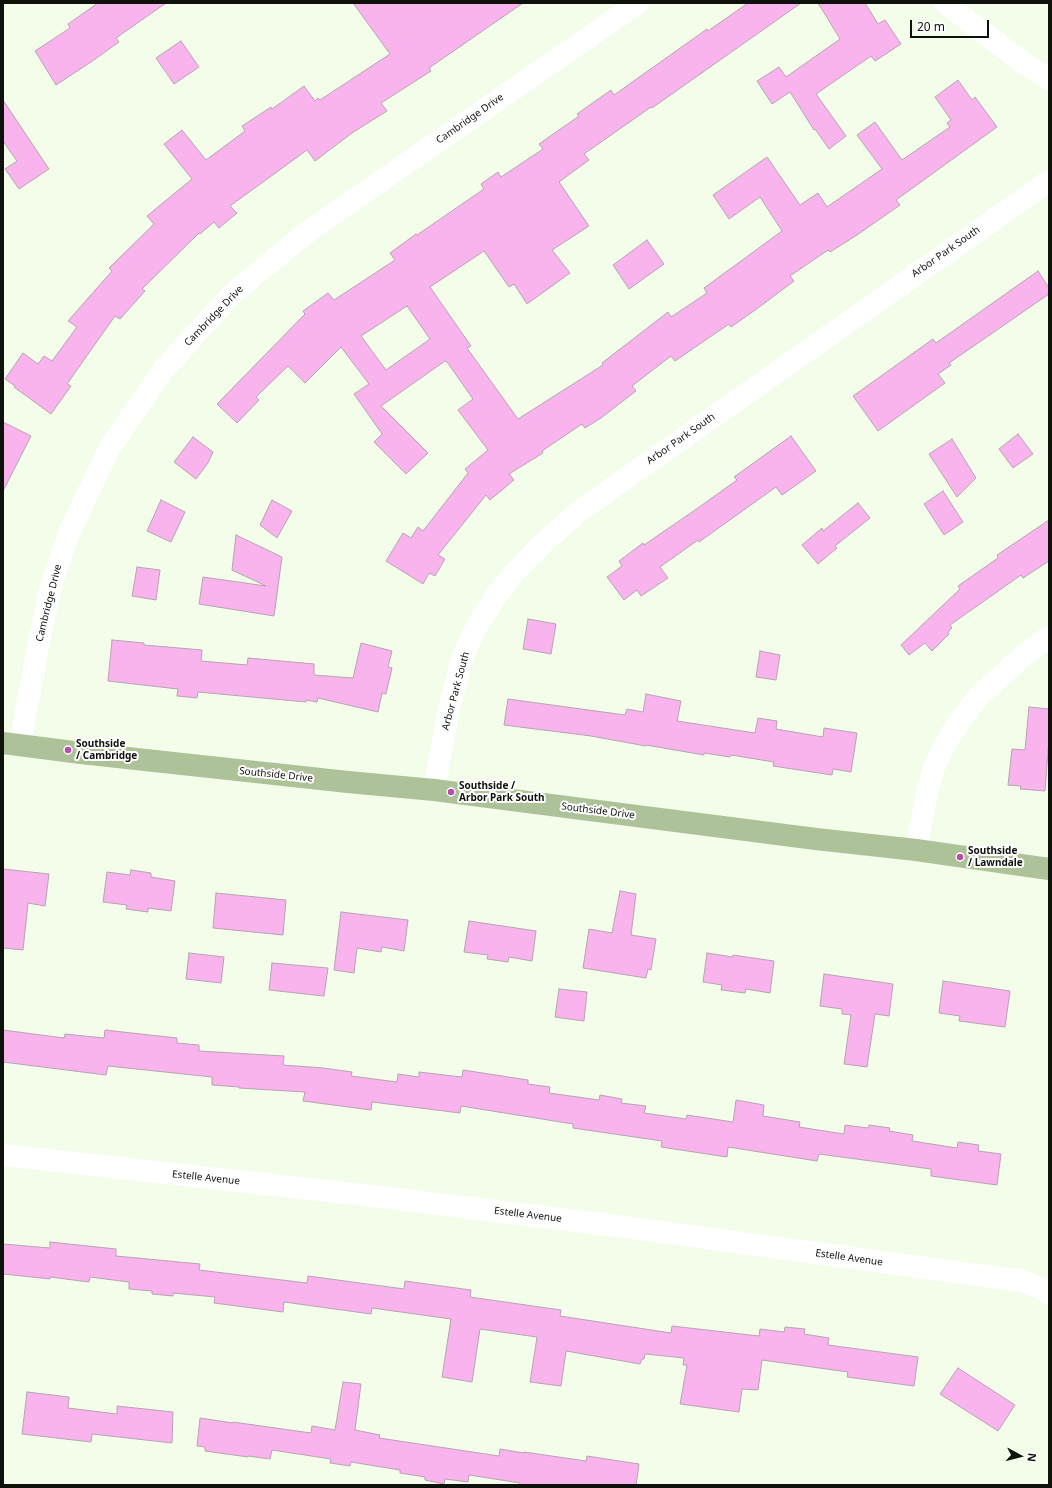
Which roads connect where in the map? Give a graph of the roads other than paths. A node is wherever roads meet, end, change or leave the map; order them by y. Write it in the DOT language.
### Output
graph roads {
  1 [pos="638,3"];
  2 [pos="945,3"];
  3 [pos="1049,80"];
  4 [pos="1049,181"];
  5 [pos="1049,637"];
  6 [pos="12,743"];
  7 [pos="434,790"];
  8 [pos="916,850"];
  9 [pos="1049,869"];
  10 [pos="3,1156"];
  11 [pos="1049,1294"];
  1 -- 6 [label="street, Cambridge Drive"];
  2 -- 3 [label="street"];
  4 -- 7 [label="street, Arbor Park South"];
  5 -- 8 [label="street"];
  6 -- 7 [label="main road, Southside Drive"];
  7 -- 8 [label="main road, Southside Drive"];
  8 -- 9 [label="main road, Southside Drive"];
  10 -- 11 [label="street, Estelle Avenue"];
}
